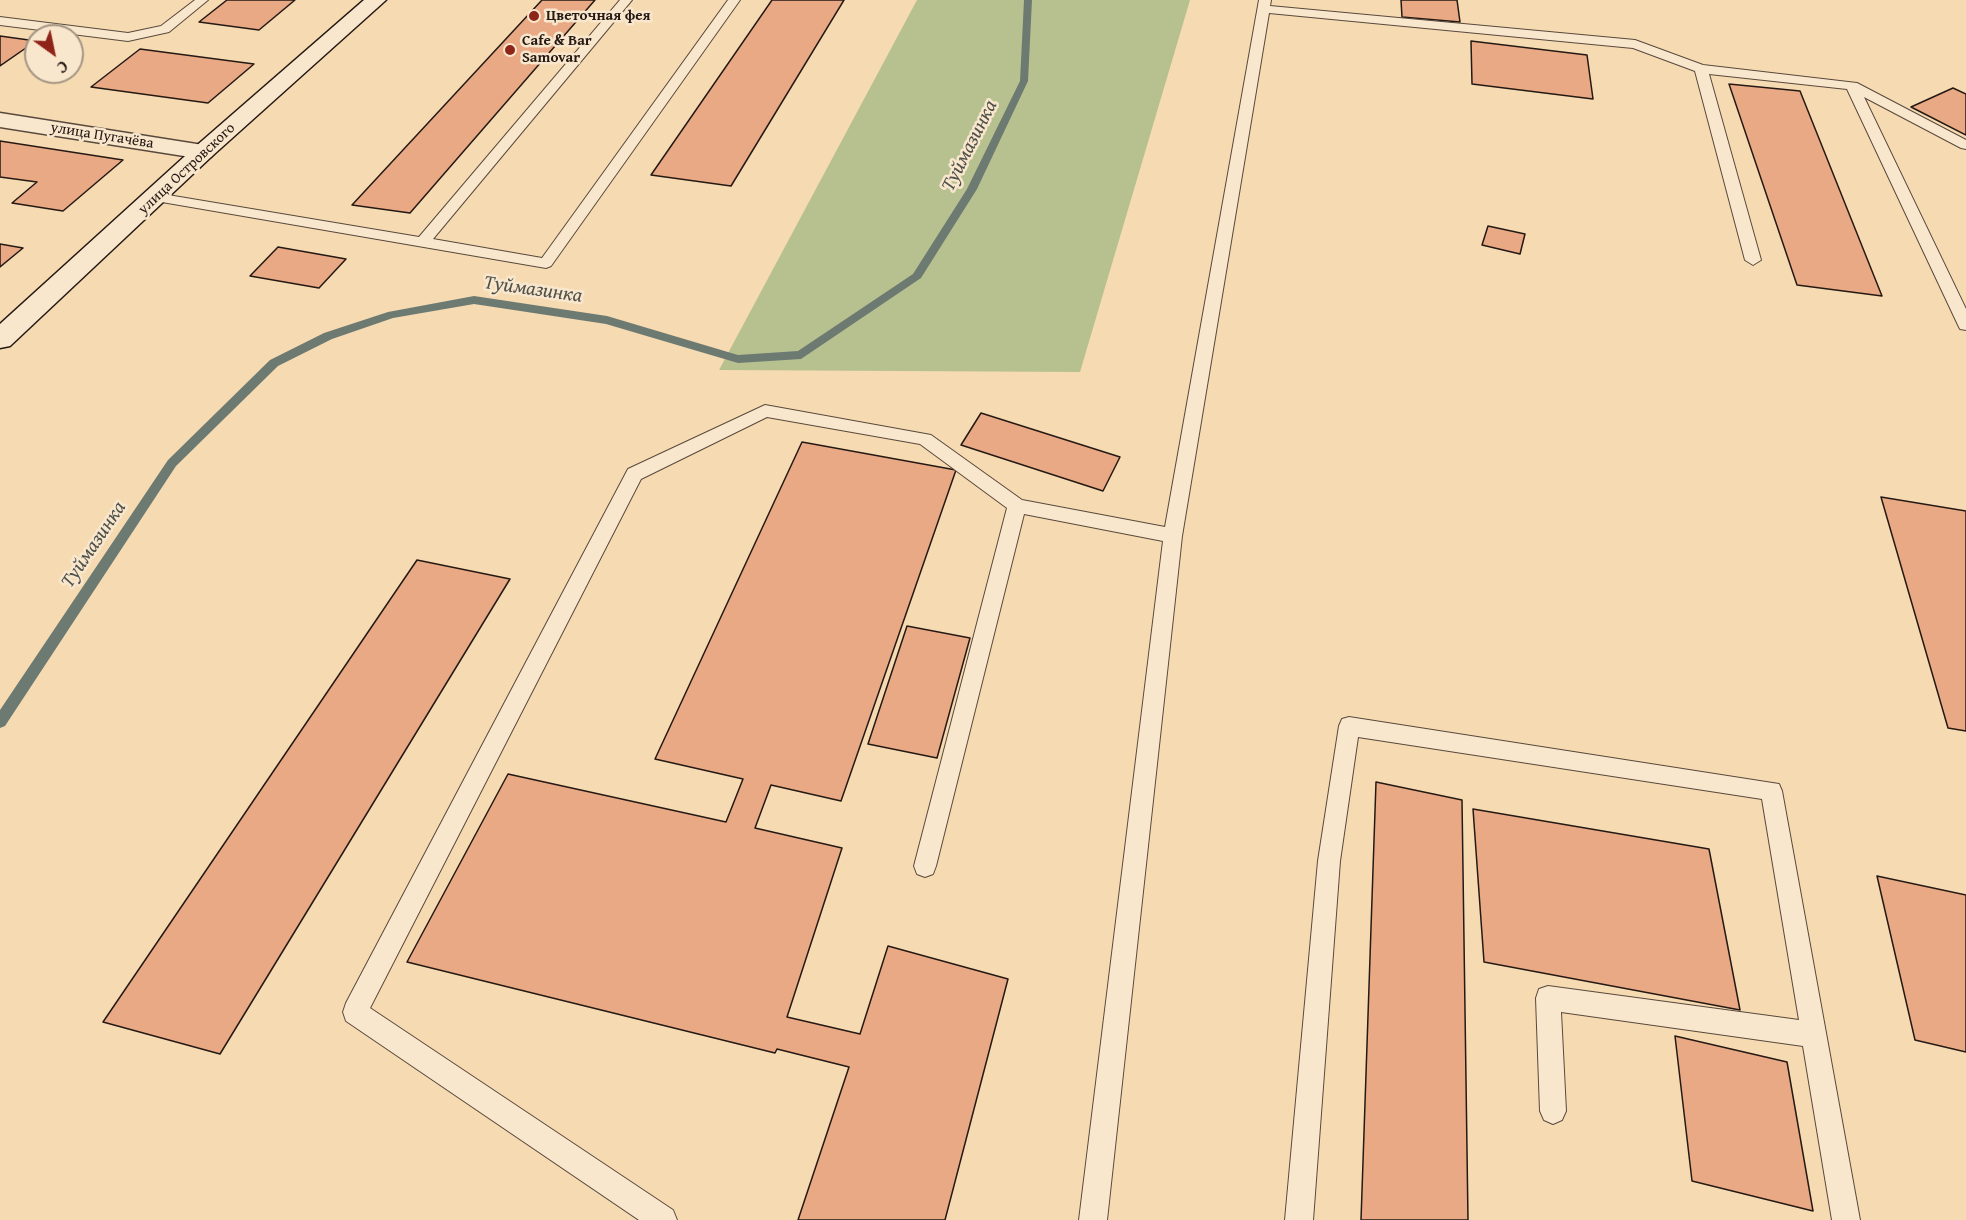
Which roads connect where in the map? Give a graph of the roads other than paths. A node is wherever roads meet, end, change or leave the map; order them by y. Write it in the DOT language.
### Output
graph roads {
  1 [pos="202,0"];
  2 [pos="376,0"];
  3 [pos="626,0"];
  4 [pos="734,0"];
  5 [pos="1264,5"];
  6 [pos="0,21"];
  7 [pos="1701,69"];
  8 [pos="1852,86"];
  9 [pos="0,120"];
  10 [pos="1966,145"];
  11 [pos="203,152"];
  12 [pos="156,197"];
  13 [pos="423,242"];
  14 [pos="1753,260"];
  15 [pos="1966,324"];
  16 [pos="0,339"];
  17 [pos="1017,506"];
  18 [pos="1173,536"];
  19 [pos="925,866"];
  20 [pos="1814,1035"];
  21 [pos="1553,1111"];
  22 [pos="663,1220"];
  23 [pos="1093,1220"];
  24 [pos="1299,1220"];
  25 [pos="1846,1220"];
  1 -- 6 [label="lane"];
  2 -- 11 [label="main road, улица Островского"];
  3 -- 13 [label="lane"];
  4 -- 13 [label="lane"];
  5 -- 7 [label="lane"];
  5 -- 18 [label="lane"];
  7 -- 8 [label="lane"];
  7 -- 14 [label="lane"];
  8 -- 10 [label="lane"];
  8 -- 15 [label="lane"];
  9 -- 11 [label="main road, улица Пугачёва"];
  11 -- 12 [label="main road, улица Островского"];
  12 -- 13 [label="lane"];
  12 -- 16 [label="main road, улица Островского"];
  17 -- 18 [label="lane"];
  17 -- 19 [label="lane"];
  17 -- 22 [label="lane"];
  18 -- 23 [label="lane"];
  20 -- 21 [label="lane"];
  20 -- 24 [label="lane"];
  20 -- 25 [label="lane"];
}
